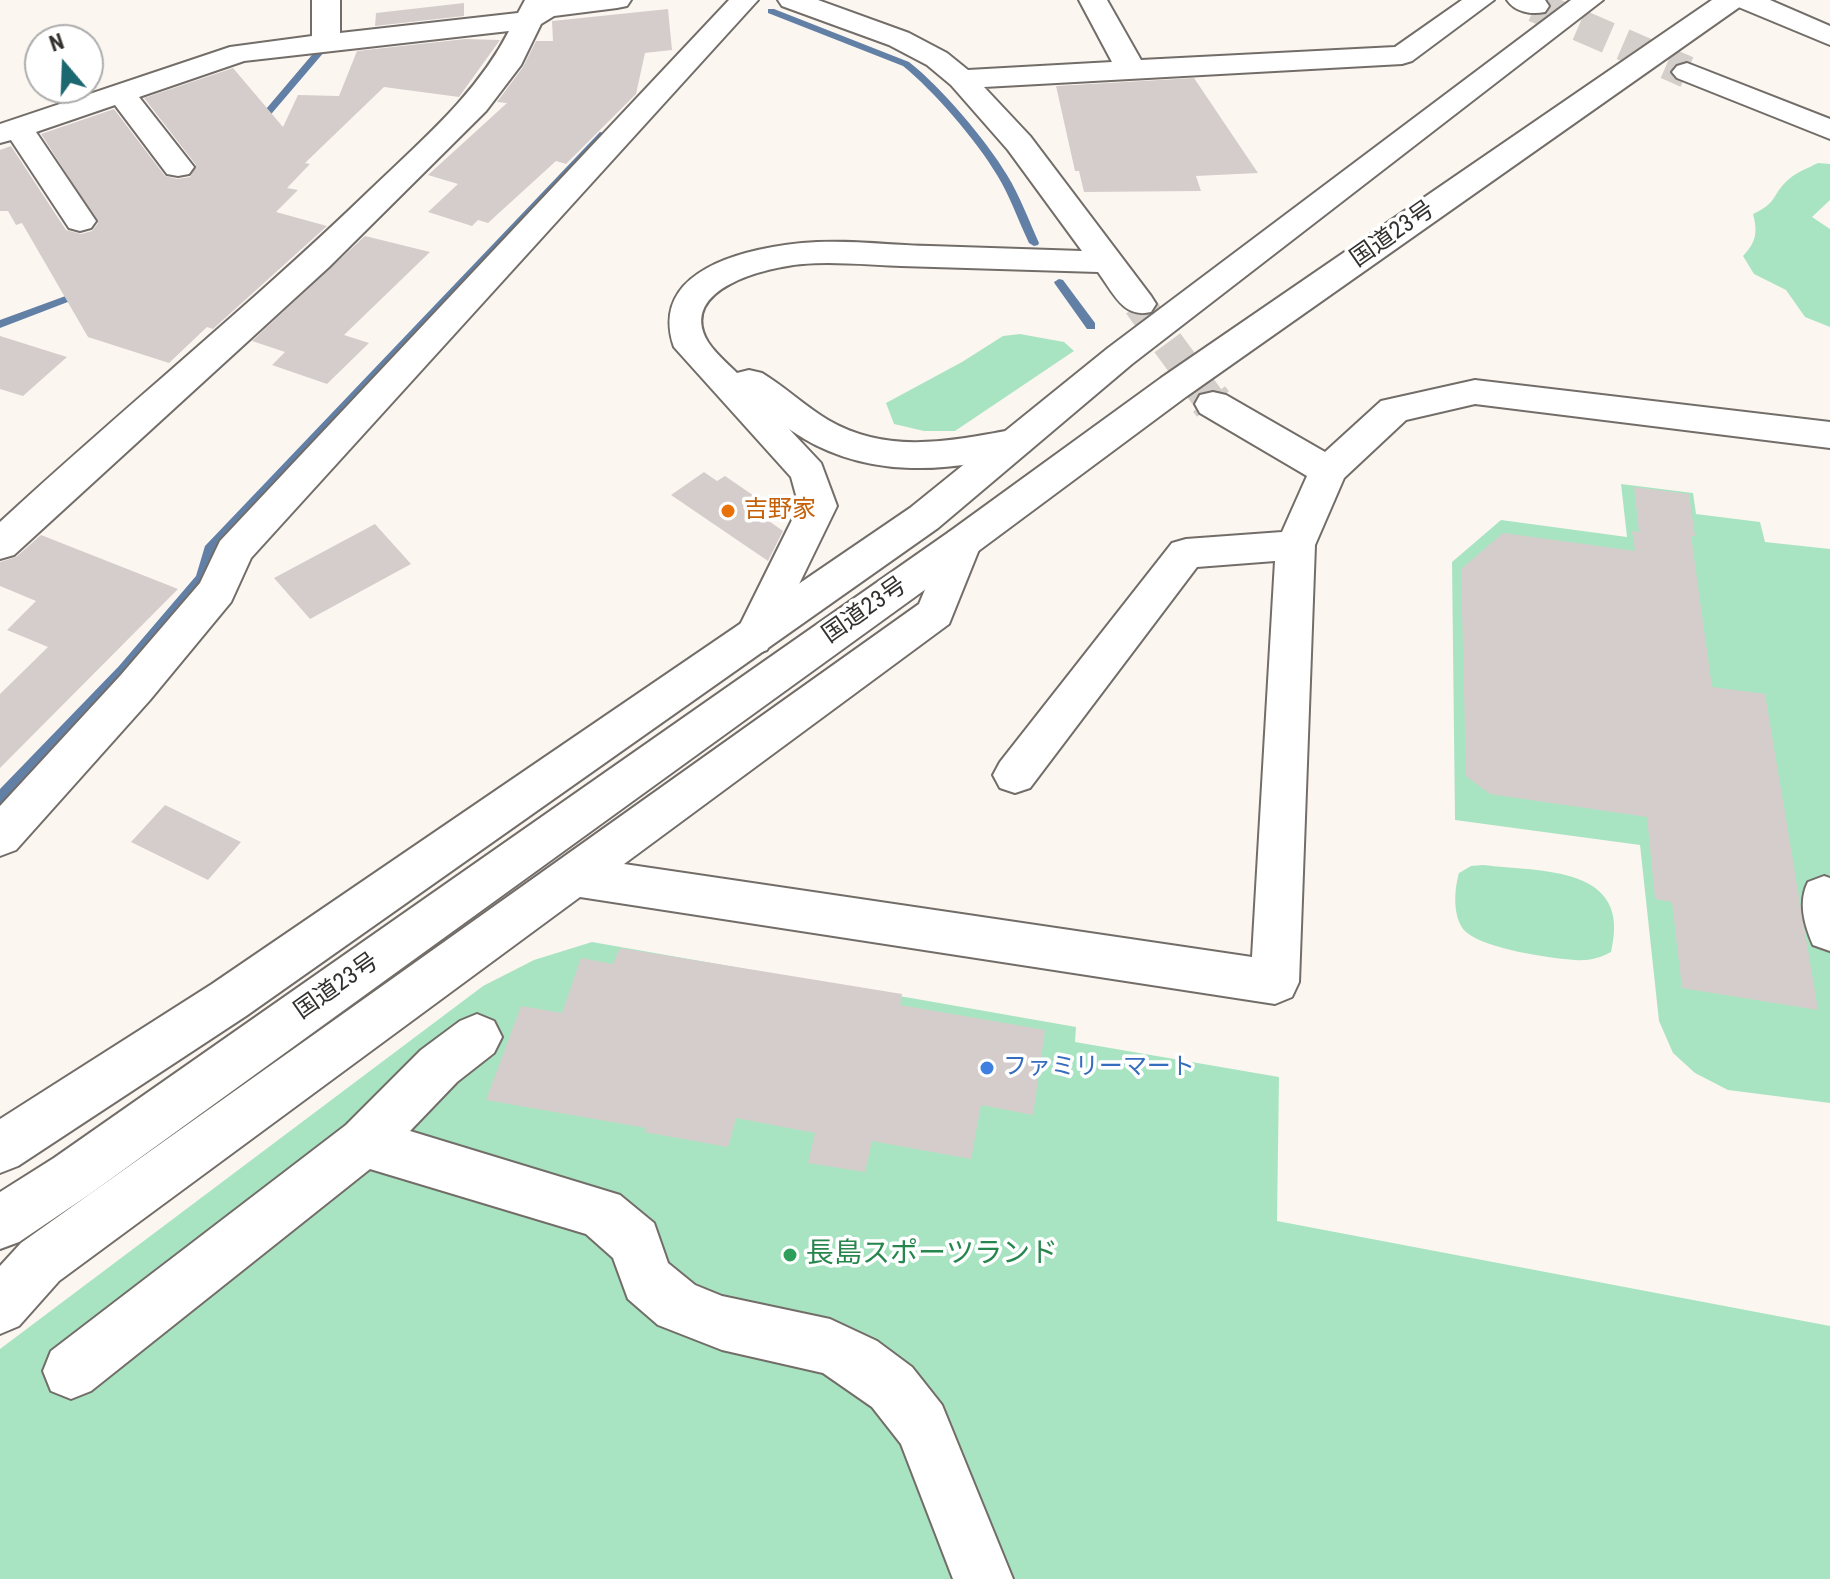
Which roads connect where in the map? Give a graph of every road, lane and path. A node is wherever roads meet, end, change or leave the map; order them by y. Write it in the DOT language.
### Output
graph roads {
  1 [pos="326,0"];
  2 [pos="617,0"];
  3 [pos="744,0"];
  4 [pos="792,0"];
  5 [pos="1093,0"];
  6 [pos="1480,0"];
  7 [pos="1589,0"];
  8 [pos="1731,0"];
  9 [pos="1746,0"];
  10 [pos="534,10"];
  11 [pos="1830,36"];
  12 [pos="326,43"];
  13 [pos="1131,69"];
  14 [pos="1687,72"];
  15 [pos="961,79"];
  16 [pos="121,93"];
  17 [pos="1765,105"];
  18 [pos="1830,130"];
  19 [pos="9,131"];
  20 [pos="1830,150"];
  21 [pos="178,167"];
  22 [pos="80,221"];
  23 [pos="1108,262"];
  24 [pos="1139,304"];
  25 [pos="706,363"];
  26 [pos="1213,404"];
  27 [pos="1830,435"];
  28 [pos="1016,442"];
  29 [pos="1328,471"];
  30 [pos="963,542"];
  31 [pos="0,545"];
  32 [pos="1295,545"];
  33 [pos="753,639"];
  34 [pos="1015,775"];
  35 [pos="0,837"];
  36 [pos="573,876"];
  37 [pos="477,1037"];
  38 [pos="364,1142"];
  39 [pos="0,1148"];
  40 [pos="0,1223"];
  41 [pos="20,1273"];
  42 [pos="0,1307"];
  43 [pos="71,1371"];
  44 [pos="983,1579"];
  1 -- 12 [label="main road"];
  2 -- 10 [label="main road"];
  3 -- 35 [label="main road"];
  4 -- 15 [label="main road"];
  5 -- 13 [label="main road"];
  6 -- 13 [label="main road"];
  7 -- 28 [label="main road, 国道23号"];
  8 -- 30 [label="main road, 国道23号"];
  9 -- 11 [label="main road"];
  10 -- 12 [label="main road"];
  10 -- 31 [label="main road"];
  12 -- 16 [label="main road"];
  13 -- 15 [label="main road"];
  14 -- 17 [label="main road"];
  15 -- 23 [label="main road"];
  16 -- 19 [label="main road"];
  16 -- 21 [label="main road"];
  17 -- 18 [label="main road"];
  17 -- 20 [label="main road"];
  19 -- 22 [label="main road"];
  23 -- 24 [label="main road"];
  23 -- 25 [label="main road"];
  25 -- 28 [label="main road"];
  25 -- 33 [label="main road"];
  26 -- 29 [label="main road"];
  27 -- 29 [label="main road"];
  28 -- 33 [label="main road, 国道23号"];
  29 -- 32 [label="main road"];
  30 -- 36 [label="main road"];
  30 -- 40 [label="main road, 国道23号"];
  32 -- 34 [label="main road"];
  32 -- 36 [label="main road"];
  33 -- 39 [label="main road, 国道23号"];
  36 -- 41 [label="main road"];
  37 -- 38 [label="main road"];
  38 -- 43 [label="main road"];
  38 -- 44 [label="main road"];
  41 -- 42 [label="main road"];
}
